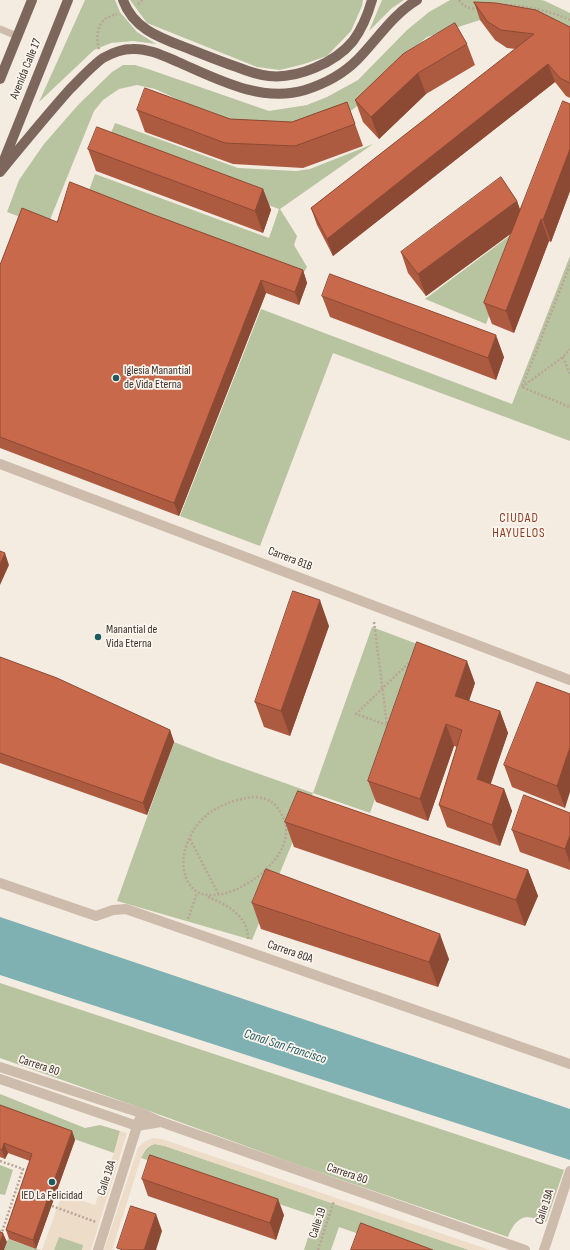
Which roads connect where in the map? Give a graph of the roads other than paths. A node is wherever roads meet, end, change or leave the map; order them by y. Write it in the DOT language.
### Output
graph roads {
  1 [pos="32,0"];
  2 [pos="68,0"];
  3 [pos="123,0"];
  4 [pos="372,0"];
  5 [pos="417,0"];
  6 [pos="0,29"];
  7 [pos="17,36"];
  8 [pos="0,79"];
  9 [pos="0,171"];
  10 [pos="0,464"];
  11 [pos="570,680"];
  12 [pos="0,883"];
  13 [pos="570,1064"];
  14 [pos="0,1066"];
  15 [pos="0,1080"];
  16 [pos="141,1113"];
  17 [pos="161,1122"];
  18 [pos="137,1126"];
  19 [pos="570,1172"];
  20 [pos="98,1250"];
  21 [pos="525,1250"];
  22 [pos="544,1250"];
  1 -- 7 [label="main road, Avenida Calle 17"];
  2 -- 9 [label="main road, Avenida Calle 17"];
  3 -- 4 [label="main road"];
  5 -- 9 [label="main road"];
  6 -- 7 [label="lane"];
  7 -- 8 [label="main road, Avenida Calle 17"];
  10 -- 11 [label="street, Carrera 81B"];
  12 -- 13 [label="street, Carrera 80A"];
  14 -- 16 [label="street, Carrera 80"];
  15 -- 18 [label="street, Carrera 80"];
  16 -- 17 [label="street, Carrera 80"];
  16 -- 18 [label="street, Calle 18A"];
  17 -- 18 [label="street, Carrera 80"];
  17 -- 21 [label="street, Carrera 80"];
  18 -- 20 [label="street, Calle 18A"];
  19 -- 22 [label="street, Calle 19A"];
}
